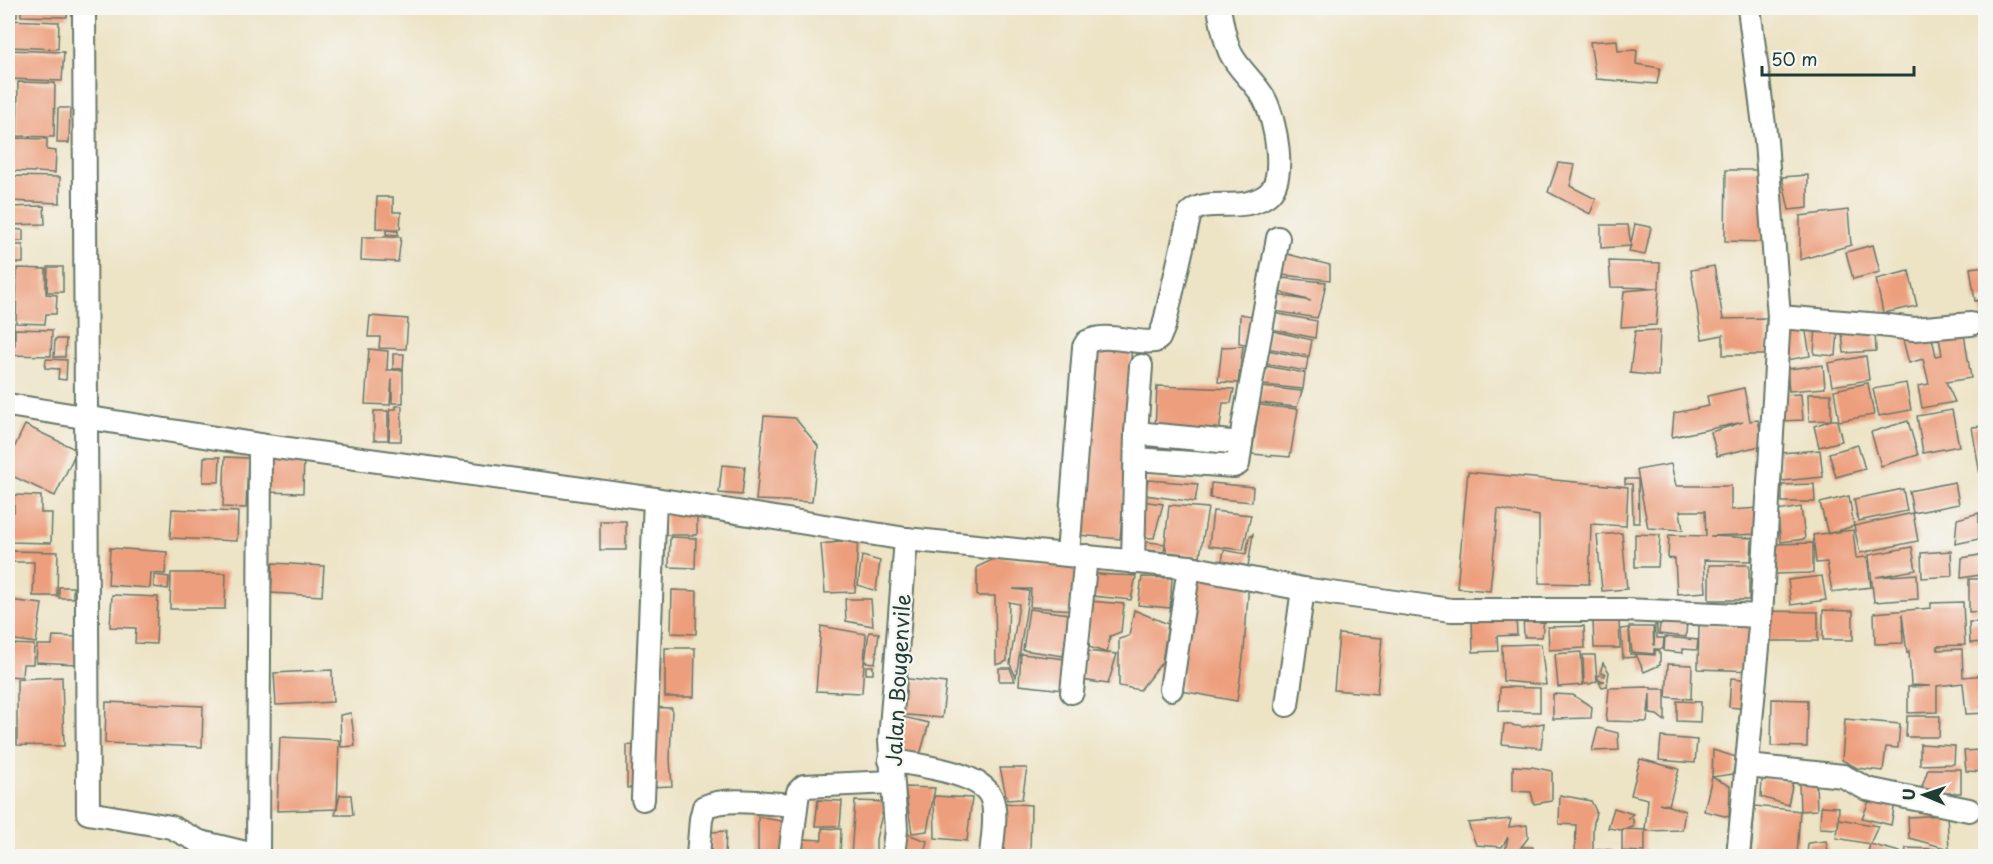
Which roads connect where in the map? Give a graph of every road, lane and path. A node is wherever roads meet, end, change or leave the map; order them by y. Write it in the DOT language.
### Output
graph roads {
  1 [pos="84,8"];
  2 [pos="1219,8"];
  3 [pos="1749,8"];
  4 [pos="1278,238"];
  5 [pos="1779,317"];
  6 [pos="1971,324"];
  7 [pos="1141,366"];
  8 [pos="8,405"];
  9 [pos="85,417"];
  10 [pos="1136,434"];
  11 [pos="1241,443"];
  12 [pos="260,445"];
  13 [pos="1137,459"];
  14 [pos="656,499"];
  15 [pos="906,539"];
  16 [pos="1077,555"];
  17 [pos="1132,562"];
  18 [pos="1189,567"];
  19 [pos="1303,589"];
  20 [pos="1761,616"];
  21 [pos="1171,689"];
  22 [pos="1072,692"];
  23 [pos="1287,705"];
  24 [pos="1748,766"];
  25 [pos="891,771"];
  26 [pos="643,799"];
  27 [pos="795,805"];
  28 [pos="1969,810"];
  29 [pos="699,856"];
  30 [pos="790,856"];
  31 [pos="893,856"];
  32 [pos="991,856"];
  33 [pos="1738,856"];
  1 -- 9 [label="street"];
  2 -- 16 [label="street"];
  3 -- 5 [label="street"];
  4 -- 11 [label="street"];
  5 -- 6 [label="street"];
  5 -- 20 [label="street"];
  7 -- 10 [label="street"];
  8 -- 9 [label="street"];
  9 -- 12 [label="street"];
  9 -- 12 [label="street"];
  10 -- 11 [label="street"];
  10 -- 13 [label="street"];
  11 -- 13 [label="street"];
  12 -- 14 [label="street"];
  13 -- 17 [label="street"];
  14 -- 15 [label="street"];
  14 -- 26 [label="street"];
  15 -- 16 [label="street"];
  15 -- 25 [label="street, Jalan Bougenvile"];
  16 -- 17 [label="street"];
  16 -- 22 [label="street"];
  17 -- 18 [label="street"];
  18 -- 19 [label="street"];
  18 -- 21 [label="street"];
  19 -- 20 [label="street"];
  19 -- 23 [label="street"];
  20 -- 24 [label="street"];
  24 -- 28 [label="street"];
  24 -- 33 [label="street"];
  25 -- 27 [label="street"];
  25 -- 31 [label="street, Jalan Bougenvile"];
  25 -- 32 [label="street"];
  27 -- 29 [label="street"];
  27 -- 30 [label="street"];
}
